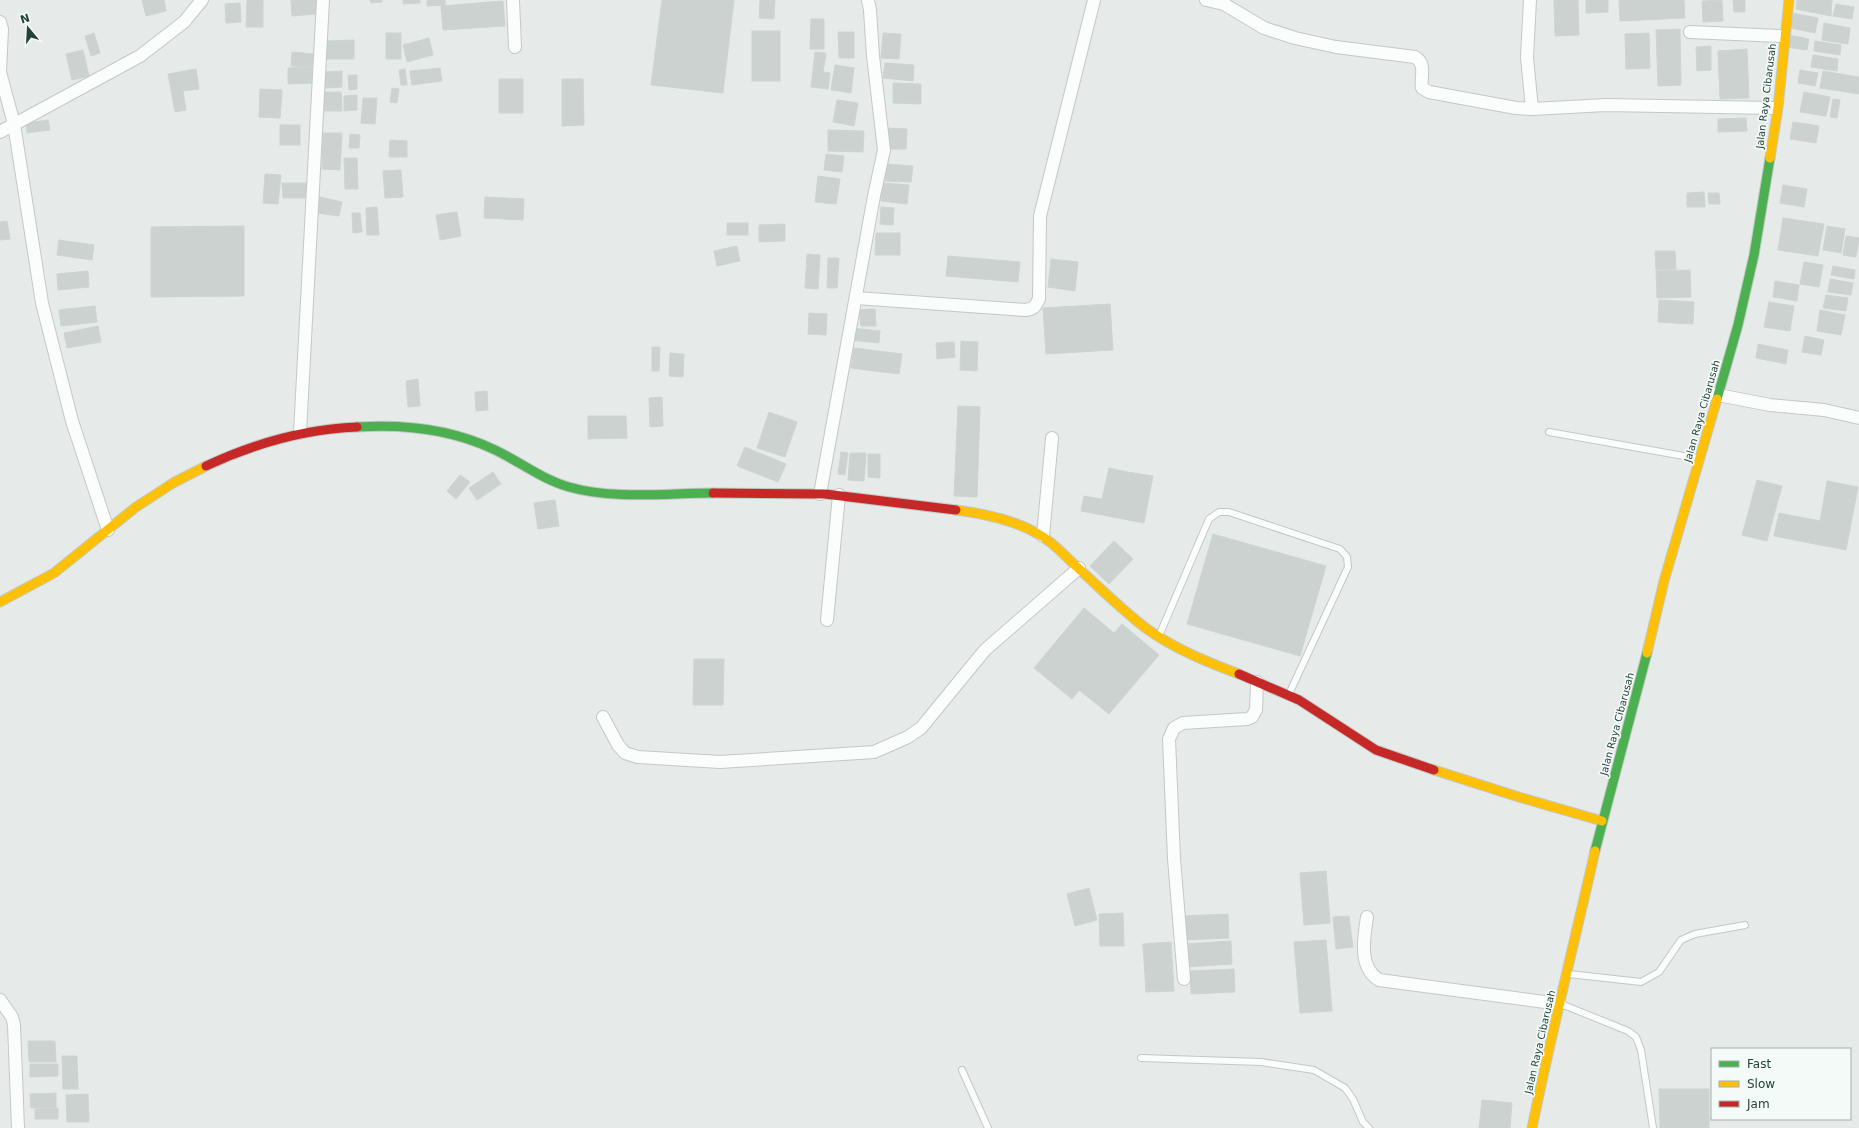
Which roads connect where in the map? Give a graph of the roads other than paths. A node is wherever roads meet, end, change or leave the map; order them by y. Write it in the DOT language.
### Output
graph roads {
  1 [pos="202,0"];
  2 [pos="323,0"];
  3 [pos="513,0"];
  4 [pos="868,0"];
  5 [pos="1094,0"];
  6 [pos="1206,0"];
  7 [pos="1530,0"];
  8 [pos="1783,0"];
  9 [pos="1789,0"];
  10 [pos="0,22"];
  11 [pos="1690,32"];
  12 [pos="1780,36"];
  13 [pos="515,47"];
  14 [pos="1773,108"];
  15 [pos="1532,109"];
  16 [pos="14,124"];
  17 [pos="0,132"];
  18 [pos="856,298"];
  19 [pos="1716,395"];
  20 [pos="1859,418"];
  21 [pos="1549,432"];
  22 [pos="300,433"];
  23 [pos="1052,438"];
  24 [pos="1695,458"];
  25 [pos="820,494"];
  26 [pos="839,495"];
  27 [pos="108,530"];
  28 [pos="1043,536"];
  29 [pos="1079,568"];
  30 [pos="0,602"];
  31 [pos="827,620"];
  32 [pos="1159,637"];
  33 [pos="1257,682"];
  34 [pos="1289,694"];
  35 [pos="604,717"];
  36 [pos="1602,821"];
  37 [pos="1367,917"];
  38 [pos="1745,926"];
  39 [pos="1567,974"];
  40 [pos="1184,979"];
  41 [pos="0,1000"];
  42 [pos="1560,1004"];
  43 [pos="1141,1058"];
  44 [pos="962,1070"];
  45 [pos="18,1128"];
  46 [pos="988,1128"];
  47 [pos="1369,1128"];
  48 [pos="1532,1128"];
  49 [pos="1653,1128"];
  1 -- 16 [label="street"];
  2 -- 22 [label="street"];
  3 -- 13 [label="street"];
  4 -- 18 [label="street"];
  5 -- 18 [label="street"];
  6 -- 15 [label="street"];
  7 -- 15 [label="street"];
  8 -- 12 [label="main road, Jalan Raya Cibarusah"];
  9 -- 19 [label="main road, Jalan Raya Cibarusah"];
  10 -- 16 [label="street"];
  11 -- 12 [label="street"];
  12 -- 14 [label="main road, Jalan Raya Cibarusah"];
  14 -- 15 [label="street"];
  14 -- 19 [label="main road, Jalan Raya Cibarusah"];
  16 -- 17 [label="street"];
  16 -- 27 [label="street"];
  18 -- 25 [label="street"];
  19 -- 20 [label="street"];
  19 -- 24 [label="main road, Jalan Raya Cibarusah"];
  19 -- 36 [label="main road, Jalan Raya Cibarusah"];
  21 -- 24 [label="lane"];
  22 -- 25 [label="main road"];
  22 -- 27 [label="main road"];
  23 -- 28 [label="street"];
  24 -- 36 [label="main road, Jalan Raya Cibarusah"];
  25 -- 26 [label="main road"];
  26 -- 28 [label="main road"];
  26 -- 31 [label="street"];
  27 -- 30 [label="main road"];
  28 -- 29 [label="main road"];
  29 -- 32 [label="main road"];
  29 -- 35 [label="street"];
  32 -- 33 [label="main road"];
  32 -- 34 [label="lane"];
  33 -- 34 [label="main road"];
  33 -- 40 [label="street"];
  34 -- 36 [label="main road"];
  36 -- 39 [label="main road, Jalan Raya Cibarusah"];
  37 -- 42 [label="street"];
  38 -- 39 [label="lane"];
  39 -- 42 [label="main road, Jalan Raya Cibarusah"];
  41 -- 45 [label="street"];
  42 -- 48 [label="main road, Jalan Raya Cibarusah"];
  42 -- 49 [label="lane"];
  43 -- 47 [label="lane"];
  44 -- 46 [label="lane"];
}
